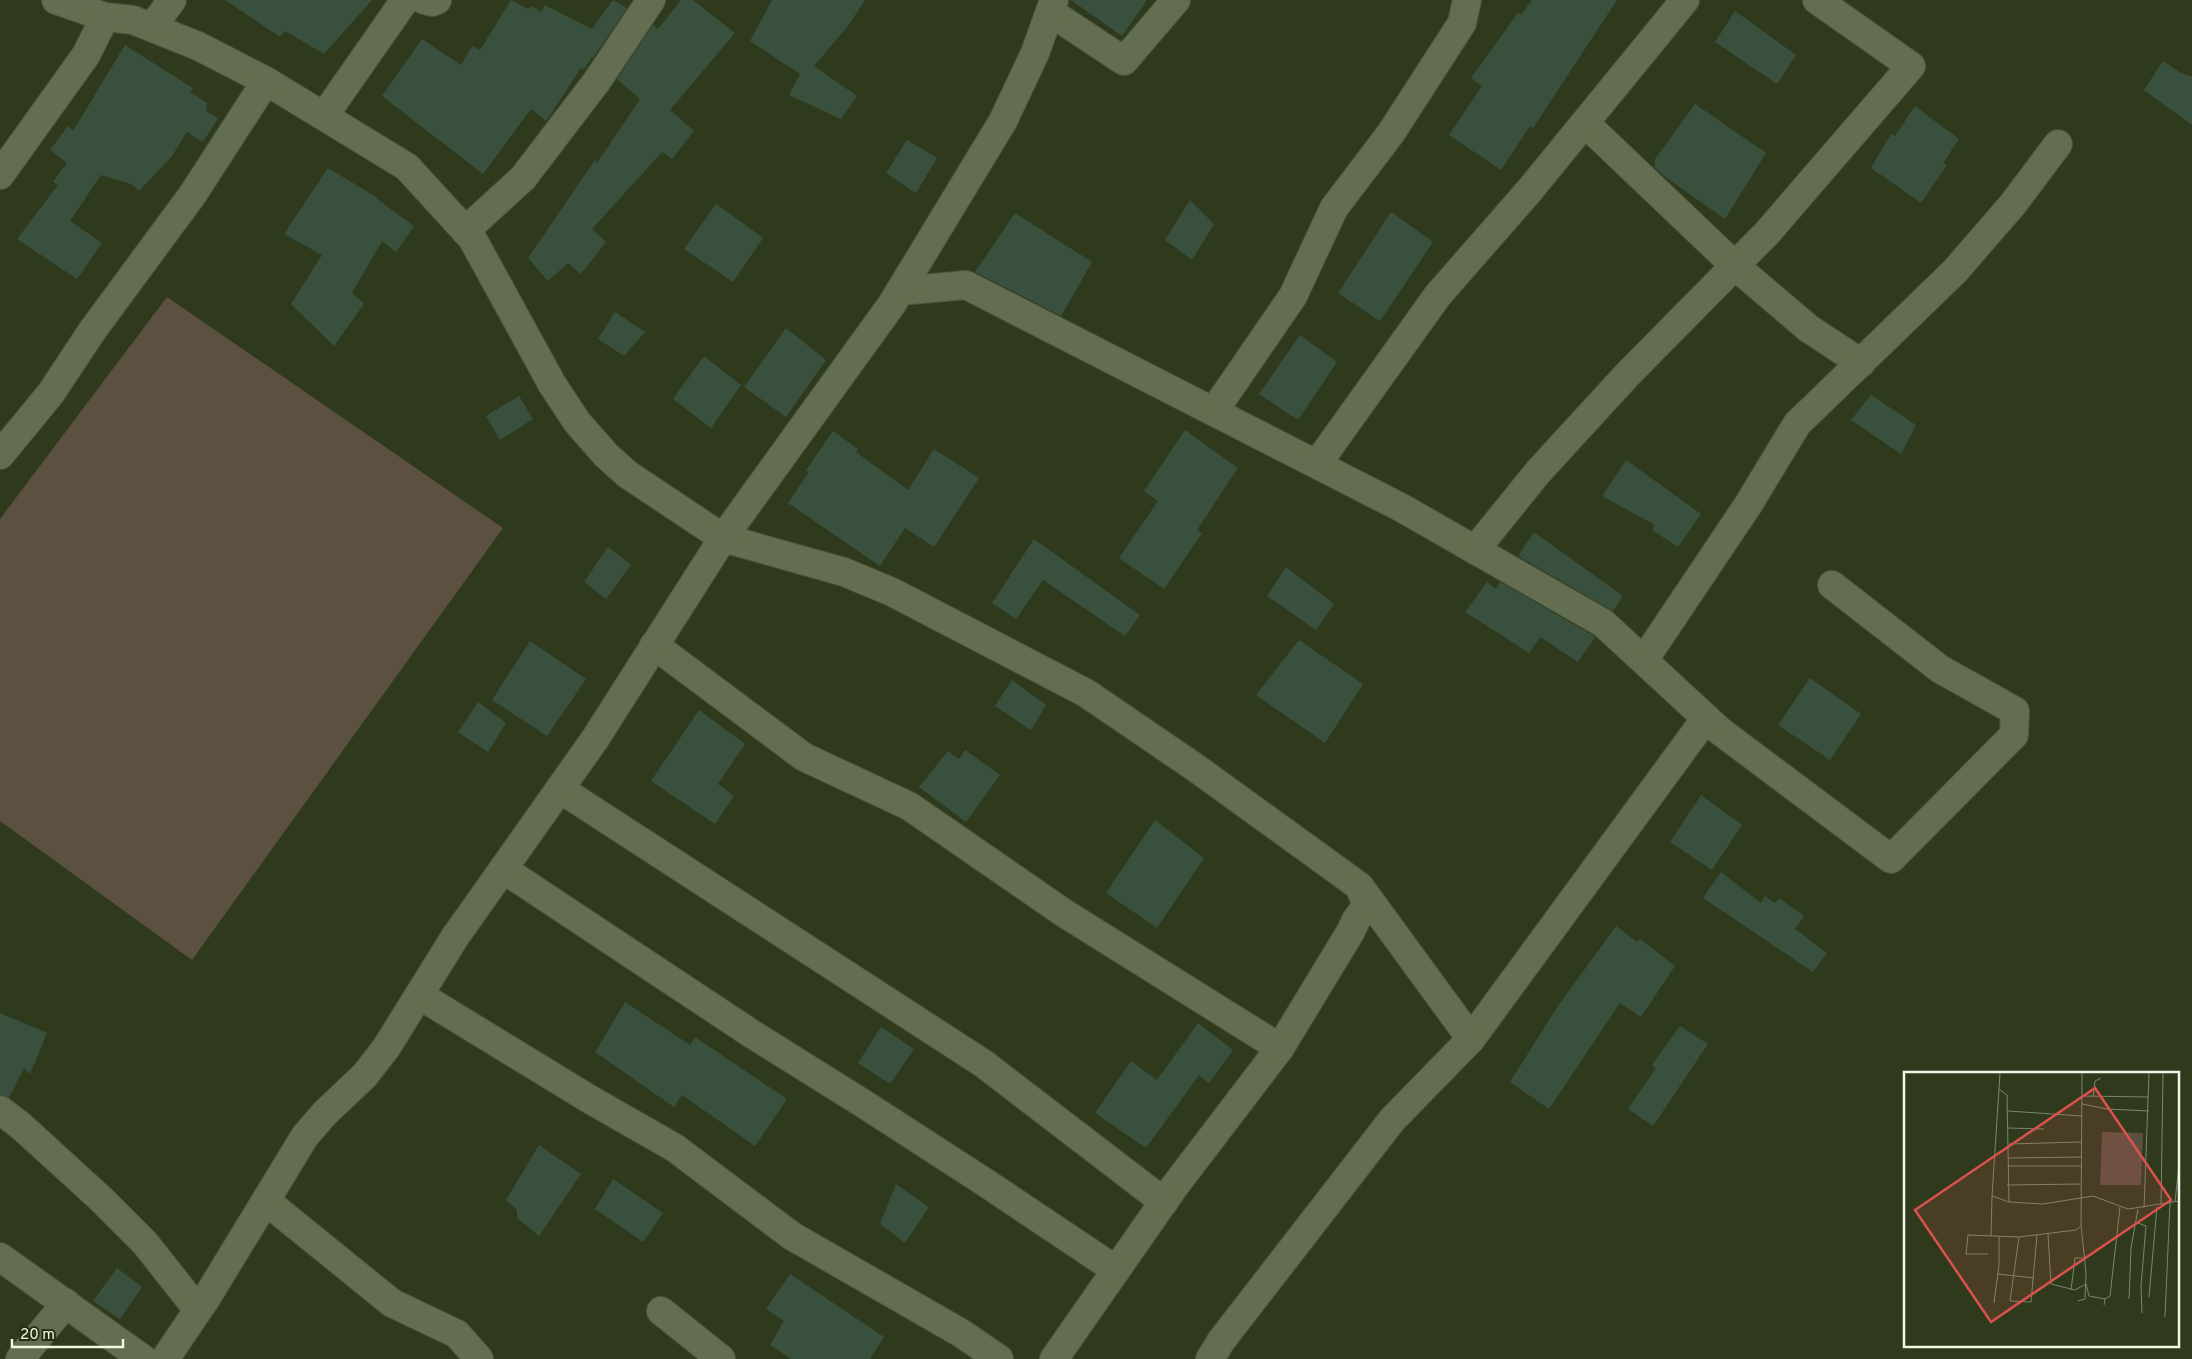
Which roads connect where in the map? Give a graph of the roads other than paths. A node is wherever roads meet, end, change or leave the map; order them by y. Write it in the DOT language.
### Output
graph roads {
  1 [pos="56,0"];
  2 [pos="172,0"];
  3 [pos="405,0"];
  4 [pos="424,0"];
  5 [pos="437,0"];
  6 [pos="651,0"];
  7 [pos="1176,0"];
  8 [pos="1467,0"];
  9 [pos="1686,0"];
  10 [pos="1817,0"];
  11 [pos="1052,6"];
  12 [pos="105,17"];
  13 [pos="153,26"];
  14 [pos="266,81"];
  15 [pos="324,116"];
  16 [pos="1585,123"];
  17 [pos="2058,144"];
  18 [pos="0,175"];
  19 [pos="465,231"];
  20 [pos="1734,265"];
  21 [pos="900,291"];
  22 [pos="1861,363"];
  23 [pos="1214,411"];
  24 [pos="0,456"];
  25 [pos="1317,464"];
  26 [pos="723,538"];
  27 [pos="1475,550"];
  28 [pos="1832,585"];
  29 [pos="654,645"];
  30 [pos="1644,660"];
  31 [pos="1706,718"];
  32 [pos="560,789"];
  33 [pos="503,869"];
  34 [pos="1359,886"];
  35 [pos="419,995"];
  36 [pos="1471,1039"];
  37 [pos="1280,1048"];
  38 [pos="0,1110"];
  39 [pos="266,1201"];
  40 [pos="1164,1202"];
  41 [pos="0,1257"];
  42 [pos="1116,1270"];
  43 [pos="66,1304"];
  44 [pos="198,1310"];
  45 [pos="661,1311"];
  46 [pos="20,1359"];
  47 [pos="143,1359"];
  48 [pos="165,1359"];
  49 [pos="478,1359"];
  50 [pos="721,1359"];
  51 [pos="999,1359"];
  52 [pos="1054,1359"];
  53 [pos="1210,1359"];
  1 -- 12 [label="street"];
  2 -- 13 [label="street"];
  3 -- 15 [label="street"];
  4 -- 5 [label="street"];
  6 -- 19 [label="street"];
  7 -- 11 [label="street"];
  8 -- 23 [label="street"];
  9 -- 16 [label="street"];
  10 -- 20 [label="street"];
  11 -- 21 [label="street"];
  12 -- 13 [label="street"];
  12 -- 18 [label="street"];
  13 -- 14 [label="street"];
  14 -- 15 [label="street"];
  14 -- 24 [label="street"];
  15 -- 19 [label="street"];
  16 -- 20 [label="street"];
  16 -- 25 [label="street"];
  17 -- 22 [label="street"];
  19 -- 26 [label="street"];
  20 -- 22 [label="street"];
  20 -- 27 [label="street"];
  21 -- 23 [label="street"];
  21 -- 26 [label="street"];
  22 -- 30 [label="street"];
  23 -- 25 [label="street"];
  25 -- 27 [label="street"];
  26 -- 29 [label="street"];
  26 -- 34 [label="street"];
  27 -- 30 [label="street"];
  28 -- 31 [label="street"];
  29 -- 32 [label="street"];
  29 -- 37 [label="street"];
  30 -- 31 [label="street"];
  31 -- 36 [label="street"];
  32 -- 33 [label="street"];
  32 -- 40 [label="street"];
  33 -- 35 [label="street"];
  33 -- 42 [label="street"];
  34 -- 36 [label="street"];
  34 -- 37 [label="street"];
  35 -- 39 [label="street"];
  35 -- 51 [label="street"];
  36 -- 53 [label="street"];
  37 -- 40 [label="street"];
  38 -- 44 [label="street"];
  39 -- 44 [label="street"];
  39 -- 49 [label="street"];
  40 -- 42 [label="street"];
  41 -- 43 [label="street"];
  42 -- 52 [label="street"];
  43 -- 46 [label="street"];
  43 -- 47 [label="street"];
  44 -- 48 [label="street"];
  45 -- 50 [label="street"];
}
